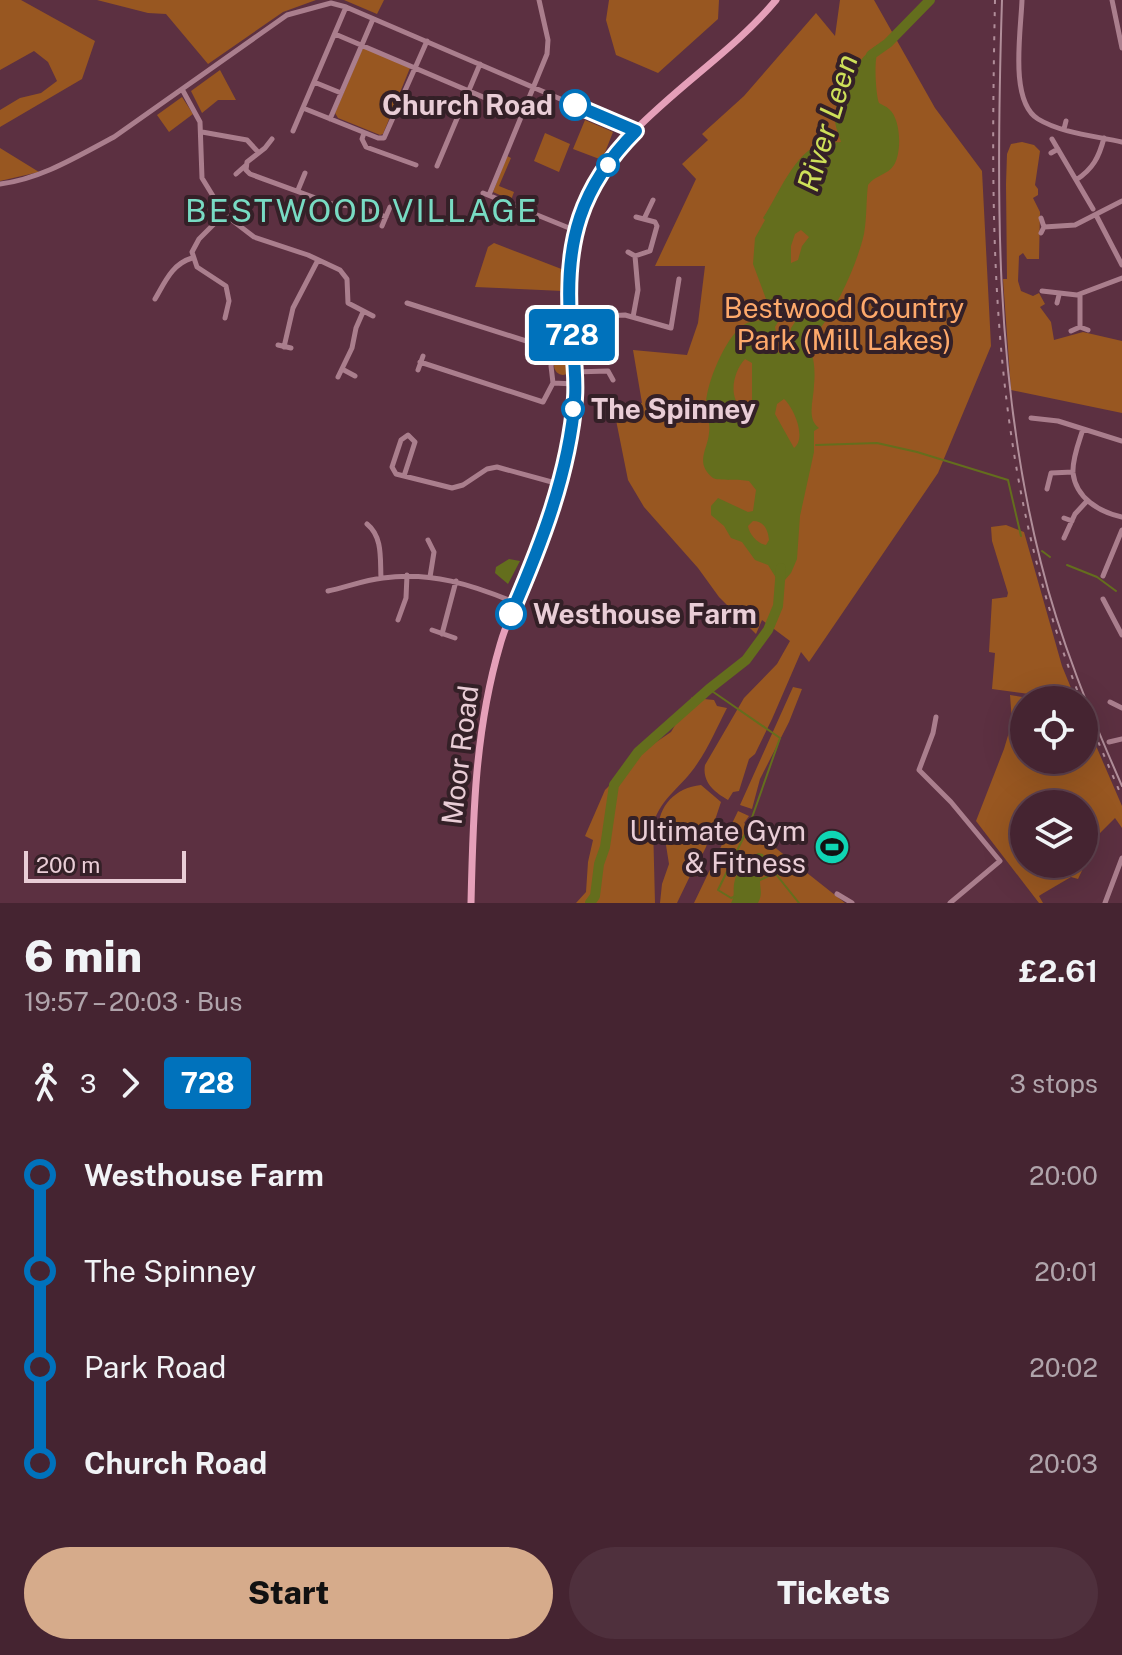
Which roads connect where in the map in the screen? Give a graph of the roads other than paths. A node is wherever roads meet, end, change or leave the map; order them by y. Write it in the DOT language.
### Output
graph roads {
  1 [pos="539,0"];
  2 [pos="776,0"];
  3 [pos="1022,0"];
  4 [pos="1112,0"];
  5 [pos="346,7"];
  6 [pos="373,19"];
  7 [pos="335,34"];
  8 [pos="427,41"];
  9 [pos="361,46"];
  10 [pos="1122,48"];
  11 [pos="480,64"];
  12 [pos="415,68"];
  13 [pos="314,82"];
  14 [pos="534,87"];
  15 [pos="182,89"];
  16 [pos="469,91"];
  17 [pos="341,93"];
  18 [pos="303,108"];
  19 [pos="523,114"];
  20 [pos="330,119"];
  21 [pos="1066,121"];
  22 [pos="1064,129"];
  23 [pos="293,131"];
  24 [pos="636,131"];
  25 [pos="202,132"];
  26 [pos="364,133"];
  27 [pos="1104,138"];
  28 [pos="272,139"];
  29 [pos="1052,139"];
  30 [pos="1122,142"];
  31 [pos="1058,149"];
  32 [pos="258,152"];
  33 [pos="1051,153"];
  34 [pos="416,165"];
  35 [pos="245,166"];
  36 [pos="437,166"];
  37 [pos="305,173"];
  38 [pos="236,174"];
  39 [pos="1076,180"];
  40 [pos="0,184"];
  41 [pos="298,190"];
  42 [pos="653,200"];
  43 [pos="1122,201"];
  44 [pos="390,207"];
  45 [pos="1094,212"];
  46 [pos="224,214"];
  47 [pos="386,217"];
  48 [pos="636,217"];
  49 [pos="1041,218"];
  50 [pos="644,219"];
  51 [pos="382,226"];
  52 [pos="574,230"];
  53 [pos="1122,246"];
  54 [pos="1114,250"];
  55 [pos="628,252"];
  56 [pos="635,256"];
  57 [pos="192,258"];
  58 [pos="318,260"];
  59 [pos="1122,265"];
  60 [pos="1122,278"];
  61 [pos="679,279"];
  62 [pos="678,289"];
  63 [pos="688,289"];
  64 [pos="1042,291"];
  65 [pos="1080,294"];
  66 [pos="1059,295"];
  67 [pos="155,299"];
  68 [pos="407,303"];
  69 [pos="1057,303"];
  70 [pos="363,312"];
  71 [pos="228,314"];
  72 [pos="373,316"];
  73 [pos="633,317"];
  74 [pos="570,318"];
  75 [pos="1080,327"];
  76 [pos="671,328"];
  77 [pos="681,330"];
  78 [pos="1088,330"];
  79 [pos="1071,331"];
  80 [pos="284,347"];
  81 [pos="573,351"];
  82 [pos="554,353"];
  83 [pos="342,369"];
  84 [pos="418,370"];
  85 [pos="574,372"];
  86 [pos="355,376"];
  87 [pos="338,377"];
  88 [pos="613,380"];
  89 [pos="553,383"];
  90 [pos="575,384"];
  91 [pos="1031,418"];
  92 [pos="1083,429"];
  93 [pos="1122,441"];
  94 [pos="1073,472"];
  95 [pos="404,476"];
  96 [pos="559,484"];
  97 [pos="1047,489"];
  98 [pos="1087,501"];
  99 [pos="1122,517"];
  100 [pos="1064,518"];
  101 [pos="1072,521"];
  102 [pos="367,524"];
  103 [pos="383,527"];
  104 [pos="1122,530"];
  105 [pos="376,531"];
  106 [pos="1064,538"];
  107 [pos="428,540"];
  108 [pos="407,575"];
  109 [pos="1103,576"];
  110 [pos="430,577"];
  111 [pos="381,578"];
  112 [pos="456,581"];
  113 [pos="328,591"];
  114 [pos="1103,599"];
  115 [pos="516,603"];
  116 [pos="1119,618"];
  117 [pos="398,620"];
  118 [pos="432,630"];
  119 [pos="442,634"];
  120 [pos="1122,635"];
  121 [pos="455,638"];
  122 [pos="1110,702"];
  123 [pos="1122,708"];
  124 [pos="936,717"];
  125 [pos="1117,737"];
  126 [pos="1109,742"];
  127 [pos="1122,858"];
  128 [pos="837,894"];
  129 [pos="471,903"];
  130 [pos="852,903"];
  131 [pos="950,903"];
  132 [pos="1105,903"];
  1 -- 14 [label="street"];
  2 -- 24 [label="main road, Moor Road"];
  3 -- 22 [label="street"];
  4 -- 10 [label="street"];
  5 -- 6 [label="street"];
  5 -- 7 [label="street"];
  5 -- 15 [label="street"];
  6 -- 8 [label="street"];
  6 -- 9 [label="street"];
  7 -- 9 [label="street"];
  7 -- 13 [label="street"];
  8 -- 11 [label="street"];
  8 -- 12 [label="street"];
  9 -- 12 [label="street"];
  9 -- 17 [label="street"];
  11 -- 14 [label="street"];
  11 -- 16 [label="street"];
  12 -- 16 [label="street"];
  12 -- 26 [label="street"];
  13 -- 17 [label="street"];
  13 -- 18 [label="street"];
  14 -- 19 [label="street"];
  14 -- 24 [label="street"];
  15 -- 25 [label="street"];
  15 -- 40 [label="street"];
  16 -- 19 [label="street"];
  16 -- 36 [label="street"];
  17 -- 20 [label="street"];
  18 -- 20 [label="street"];
  18 -- 23 [label="street"];
  19 -- 52 [label="street"];
  20 -- 26 [label="street"];
  21 -- 22 [label="street"];
  22 -- 27 [label="street"];
  24 -- 52 [label="main road, Moor Road"];
  25 -- 32 [label="street"];
  25 -- 46 [label="street"];
  26 -- 34 [label="street"];
  27 -- 30 [label="street"];
  27 -- 39 [label="street"];
  28 -- 32 [label="street"];
  29 -- 31 [label="street"];
  31 -- 33 [label="street"];
  31 -- 39 [label="street"];
  32 -- 35 [label="street"];
  35 -- 38 [label="street"];
  35 -- 41 [label="street"];
  37 -- 41 [label="street"];
  39 -- 45 [label="street"];
  41 -- 47 [label="street"];
  42 -- 50 [label="street"];
  43 -- 45 [label="street"];
  44 -- 47 [label="street"];
  45 -- 49 [label="street"];
  45 -- 54 [label="street"];
  46 -- 57 [label="street"];
  46 -- 58 [label="street"];
  47 -- 51 [label="street"];
  48 -- 50 [label="street"];
  50 -- 56 [label="street"];
  52 -- 74 [label="main road, Moor Road"];
  53 -- 54 [label="street"];
  54 -- 59 [label="street"];
  55 -- 56 [label="street"];
  56 -- 73 [label="street"];
  57 -- 67 [label="street"];
  57 -- 71 [label="street"];
  58 -- 70 [label="street"];
  58 -- 80 [label="street"];
  60 -- 65 [label="street"];
  61 -- 62 [label="street"];
  62 -- 63 [label="street"];
  62 -- 76 [label="street"];
  64 -- 66 [label="street"];
  65 -- 66 [label="street"];
  65 -- 75 [label="street"];
  66 -- 69 [label="street"];
  68 -- 82 [label="street"];
  70 -- 72 [label="street"];
  70 -- 83 [label="street"];
  73 -- 74 [label="street"];
  73 -- 76 [label="street"];
  74 -- 81 [label="main road, Moor Road"];
  75 -- 78 [label="street"];
  75 -- 79 [label="street"];
  76 -- 77 [label="street"];
  81 -- 82 [label="street"];
  81 -- 85 [label="main road, Moor Road"];
  82 -- 89 [label="street"];
  83 -- 86 [label="street"];
  83 -- 87 [label="street"];
  84 -- 89 [label="street"];
  85 -- 88 [label="street"];
  85 -- 90 [label="main road, Moor Road"];
  89 -- 90 [label="street"];
  90 -- 96 [label="main road, Moor Road"];
  91 -- 92 [label="street"];
  92 -- 93 [label="street"];
  92 -- 94 [label="street"];
  94 -- 97 [label="street"];
  94 -- 98 [label="street"];
  95 -- 95 [label="street"];
  95 -- 96 [label="street"];
  96 -- 115 [label="main road, Moor Road"];
  98 -- 99 [label="street"];
  98 -- 101 [label="street"];
  100 -- 101 [label="street"];
  101 -- 106 [label="street"];
  102 -- 105 [label="street"];
  103 -- 105 [label="street"];
  104 -- 109 [label="street"];
  105 -- 111 [label="street"];
  107 -- 110 [label="street"];
  108 -- 110 [label="street"];
  108 -- 111 [label="street"];
  108 -- 117 [label="street"];
  110 -- 112 [label="street"];
  111 -- 113 [label="street"];
  112 -- 115 [label="street"];
  112 -- 119 [label="street"];
  114 -- 116 [label="street"];
  115 -- 129 [label="main road, Moor Road"];
  116 -- 120 [label="street"];
  118 -- 119 [label="street"];
  119 -- 121 [label="street"];
  122 -- 123 [label="street"];
  124 -- 131 [label="street"];
  125 -- 126 [label="street"];
  127 -- 132 [label="street"];
  128 -- 130 [label="street"];
}
